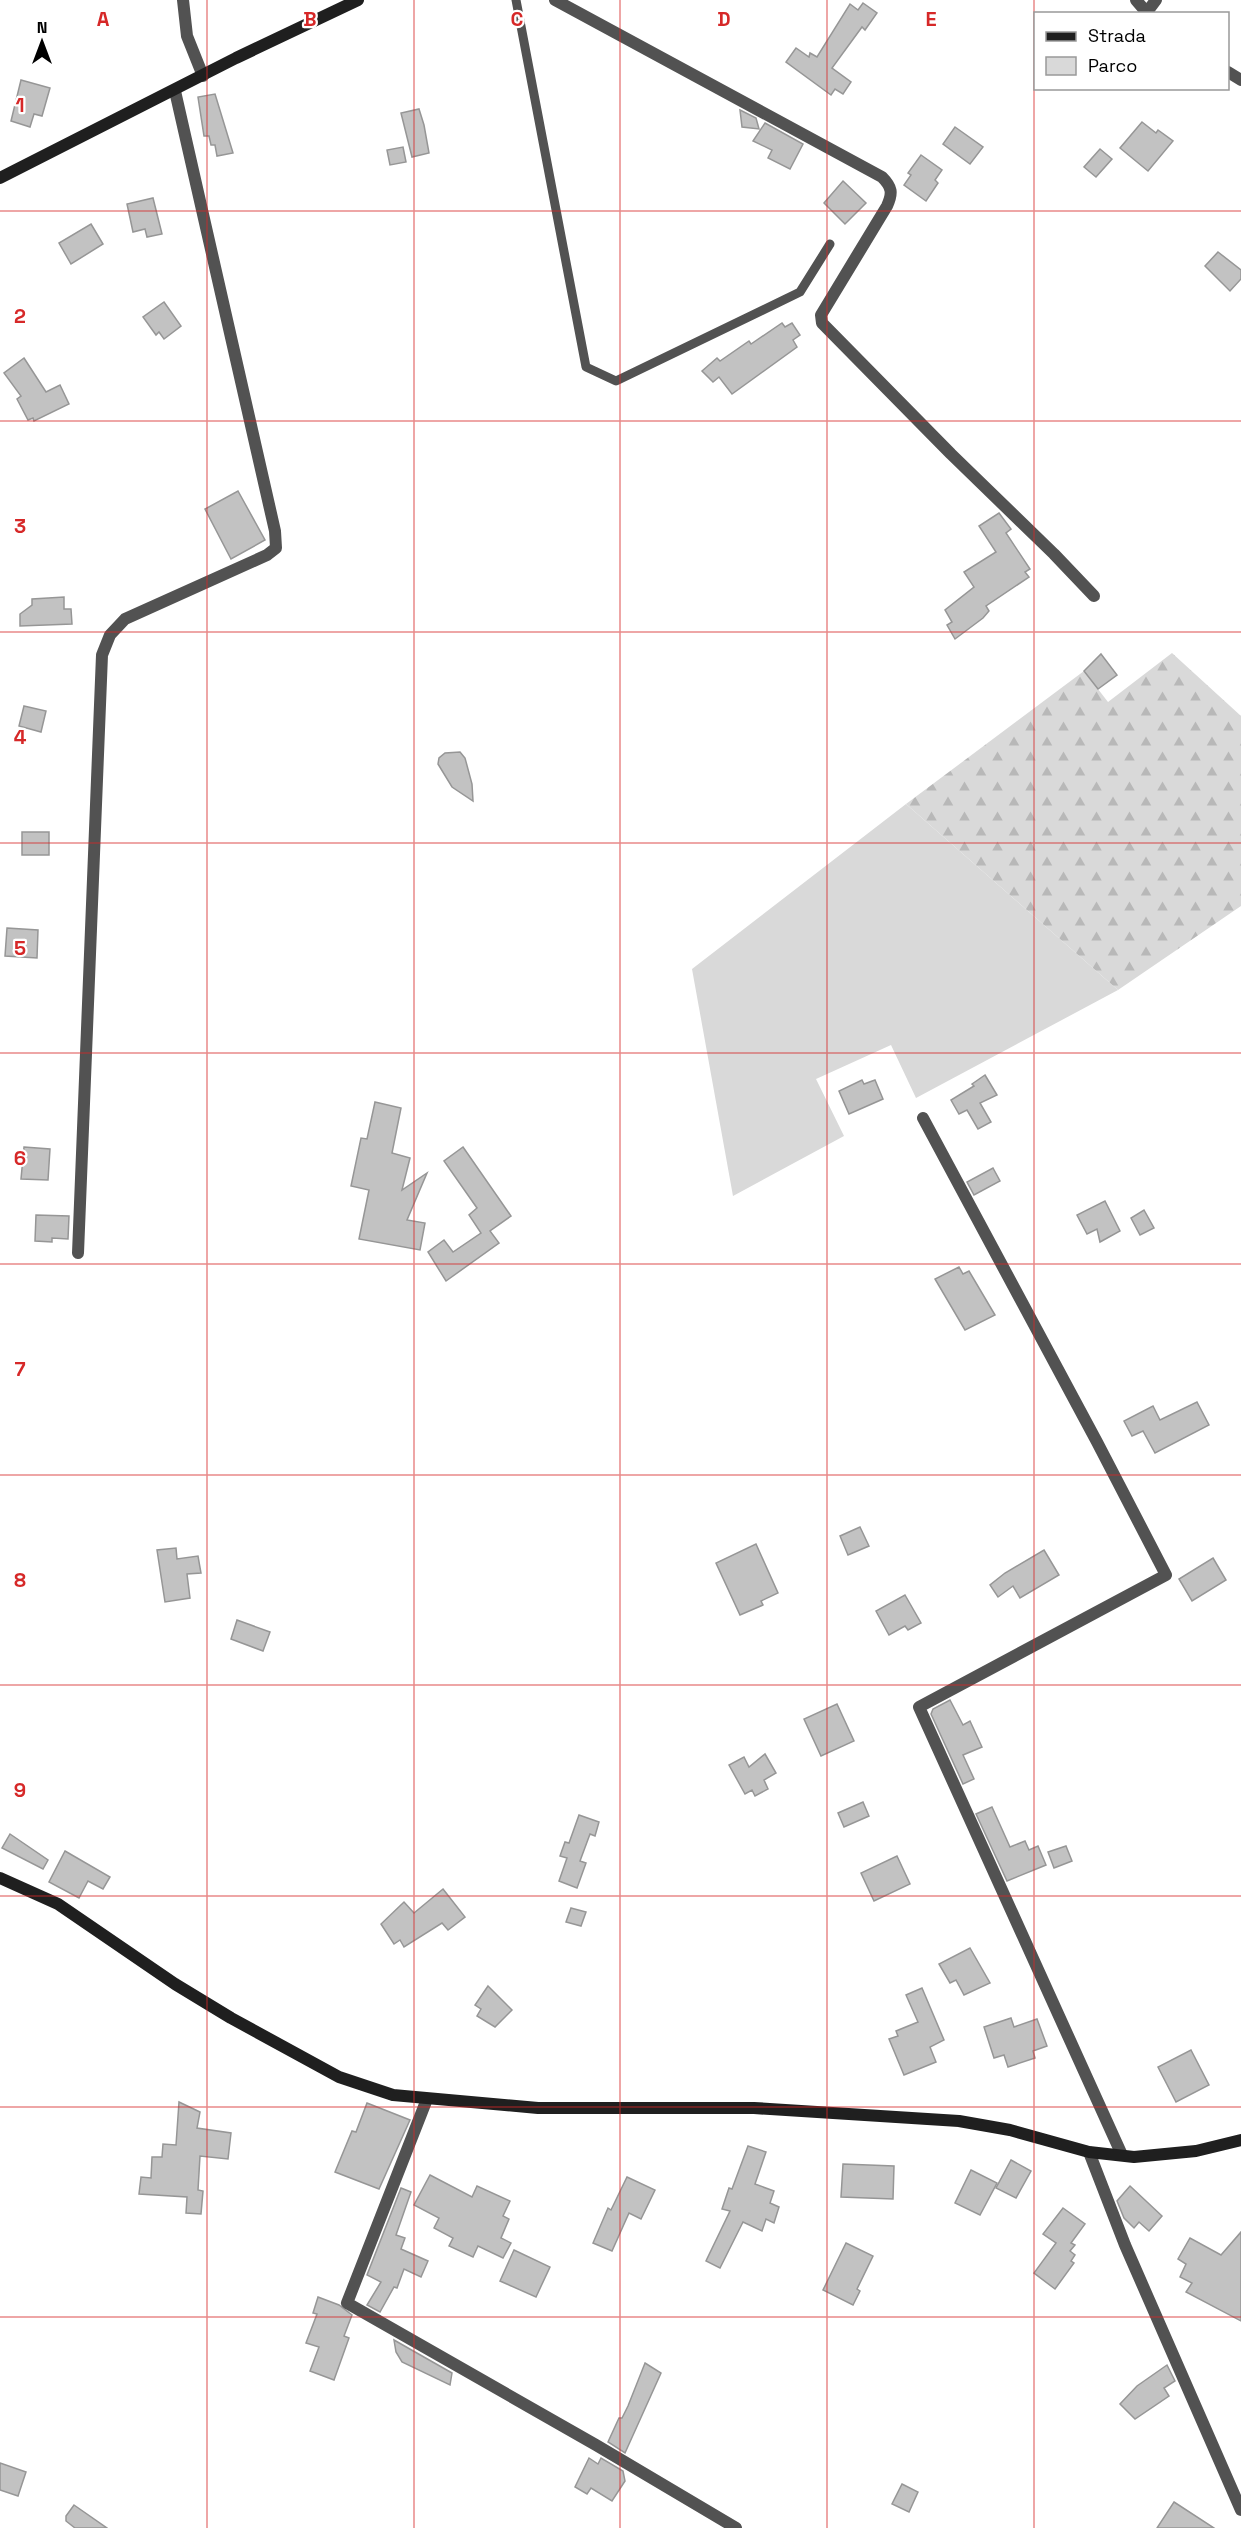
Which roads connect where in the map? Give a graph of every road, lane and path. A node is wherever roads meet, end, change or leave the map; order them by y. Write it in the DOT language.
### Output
graph roads {
  1 [pos="183,0"];
  2 [pos="358,0"];
  3 [pos="516,0"];
  4 [pos="555,0"];
  5 [pos="1136,0"];
  6 [pos="1147,12"];
  7 [pos="203,76"];
  8 [pos="175,91"];
  9 [pos="0,178"];
  10 [pos="830,244"];
  11 [pos="1094,596"];
  12 [pos="923,1118"];
  13 [pos="78,1253"];
  14 [pos="0,1878"];
  15 [pos="427,2099"];
  16 [pos="1241,2140"];
  17 [pos="1089,2152"];
  18 [pos="1122,2155"];
  19 [pos="1241,2510"];
  20 [pos="736,2528"];
  1 -- 7 [label="street"];
  2 -- 7 [label="main road"];
  3 -- 10 [label="lane"];
  4 -- 11 [label="street"];
  5 -- 6 [label="street"];
  7 -- 8 [label="main road"];
  8 -- 9 [label="main road"];
  8 -- 13 [label="street"];
  12 -- 18 [label="street"];
  14 -- 15 [label="main road"];
  15 -- 17 [label="main road"];
  15 -- 20 [label="street"];
  16 -- 18 [label="main road"];
  17 -- 18 [label="main road"];
  17 -- 19 [label="street"];
}
